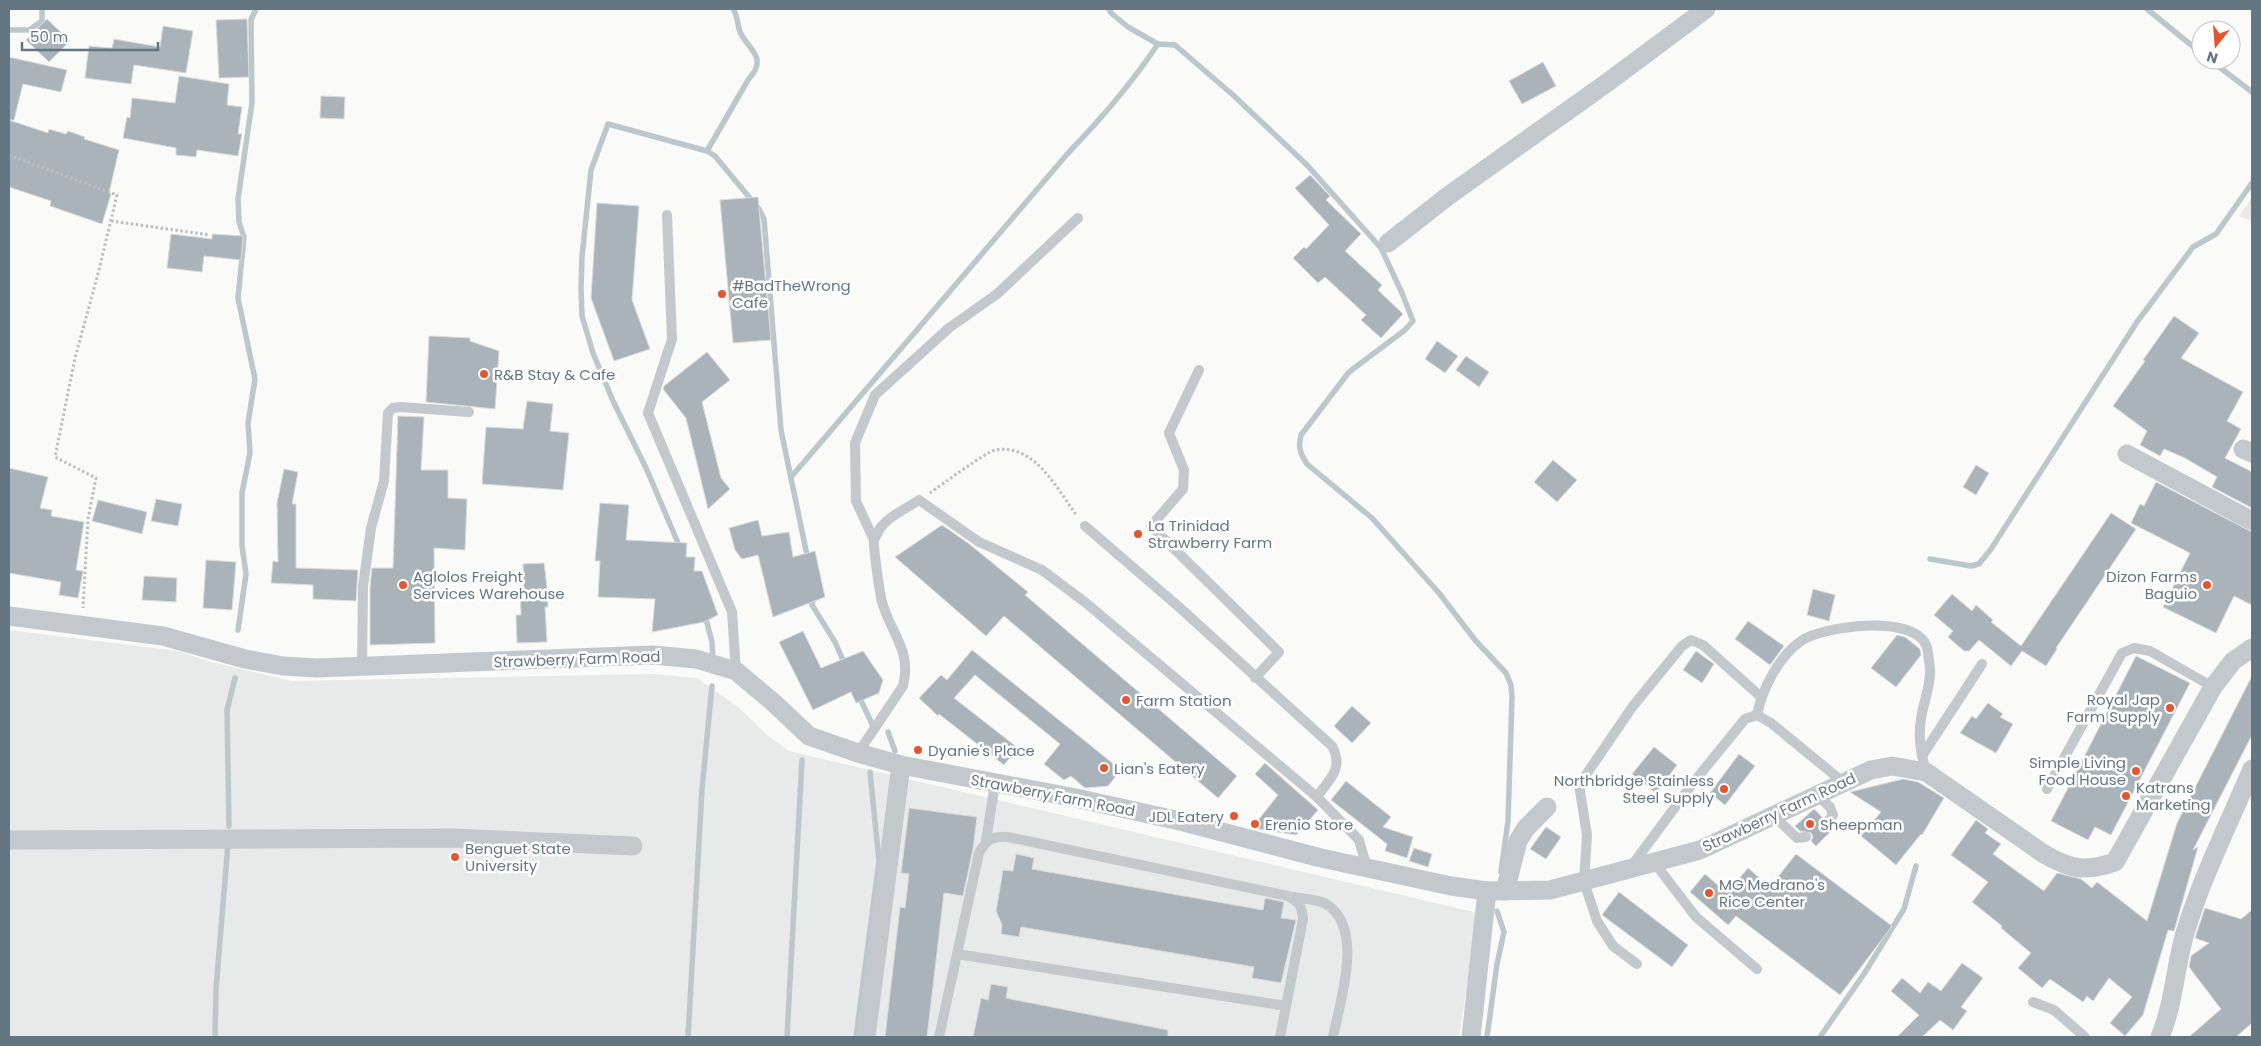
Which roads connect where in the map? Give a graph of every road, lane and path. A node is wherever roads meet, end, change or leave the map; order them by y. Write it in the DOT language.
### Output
graph roads {
  1 [pos="1706,9"];
  2 [pos="9,155"];
  3 [pos="667,215"];
  4 [pos="1078,218"];
  5 [pos="111,221"];
  6 [pos="210,235"];
  7 [pos="1388,243"];
  8 [pos="1199,370"];
  9 [pos="469,412"];
  10 [pos="2127,454"];
  11 [pos="919,500"];
  12 [pos="2252,521"];
  13 [pos="1085,526"];
  14 [pos="874,540"];
  15 [pos="9,616"];
  16 [pos="83,626"];
  17 [pos="2252,648"];
  18 [pos="1982,664"];
  19 [pos="362,667"];
  20 [pos="736,671"];
  21 [pos="1255,678"];
  22 [pos="2213,687"];
  23 [pos="1761,697"];
  24 [pos="1757,715"];
  25 [pos="858,753"];
  26 [pos="1924,764"];
  27 [pos="901,765"];
  28 [pos="2252,770"];
  29 [pos="1843,782"];
  30 [pos="995,783"];
  31 [pos="2047,789"];
  32 [pos="1817,795"];
  33 [pos="1317,797"];
  34 [pos="1547,808"];
  35 [pos="1774,816"];
  36 [pos="1828,821"];
  37 [pos="1806,837"];
  38 [pos="9,840"];
  39 [pos="986,842"];
  40 [pos="633,846"];
  41 [pos="1653,861"];
  42 [pos="1367,868"];
  43 [pos="1629,868"];
  44 [pos="1584,882"];
  45 [pos="1496,891"];
  46 [pos="1288,896"];
  47 [pos="957,954"];
  48 [pos="1637,964"];
  49 [pos="1756,969"];
  50 [pos="2033,1002"];
  51 [pos="1286,1006"];
  52 [pos="866,1037"];
  53 [pos="939,1037"];
  54 [pos="1280,1037"];
  55 [pos="1333,1037"];
  56 [pos="1471,1037"];
  57 [pos="2085,1037"];
  58 [pos="2160,1037"];
  1 -- 7 [label="street"];
  2 -- 5 [label="path"];
  3 -- 20 [label="lane"];
  4 -- 14 [label="lane"];
  5 -- 6 [label="path"];
  5 -- 16 [label="path"];
  8 -- 21 [label="lane"];
  9 -- 19 [label="lane"];
  10 -- 12 [label="street"];
  11 -- 13 [label="path"];
  11 -- 14 [label="lane"];
  11 -- 33 [label="lane"];
  13 -- 21 [label="lane"];
  14 -- 25 [label="lane"];
  15 -- 16 [label="street, Strawberry Farm Road"];
  16 -- 19 [label="street, Strawberry Farm Road"];
  17 -- 22 [label="street, Strawberry Farm Road"];
  18 -- 26 [label="lane"];
  19 -- 20 [label="street, Strawberry Farm Road"];
  20 -- 25 [label="street, Strawberry Farm Road"];
  21 -- 33 [label="lane"];
  22 -- 26 [label="street, Strawberry Farm Road"];
  22 -- 31 [label="lane"];
  23 -- 24 [label="lane"];
  23 -- 26 [label="lane"];
  23 -- 44 [label="lane"];
  24 -- 29 [label="lane"];
  24 -- 43 [label="lane"];
  25 -- 27 [label="street, Strawberry Farm Road"];
  26 -- 29 [label="street, Strawberry Farm Road"];
  27 -- 30 [label="street, Strawberry Farm Road"];
  27 -- 52 [label="street"];
  28 -- 58 [label="street"];
  29 -- 32 [label="street, Strawberry Farm Road"];
  30 -- 39 [label="lane"];
  30 -- 42 [label="street, Strawberry Farm Road"];
  32 -- 35 [label="street, Strawberry Farm Road"];
  32 -- 36 [label="lane"];
  33 -- 42 [label="lane"];
  34 -- 45 [label="street"];
  35 -- 37 [label="lane"];
  35 -- 41 [label="street, Strawberry Farm Road"];
  38 -- 40 [label="street"];
  39 -- 46 [label="lane"];
  39 -- 47 [label="lane"];
  41 -- 43 [label="street, Strawberry Farm Road"];
  41 -- 49 [label="lane"];
  42 -- 45 [label="street, Strawberry Farm Road"];
  43 -- 44 [label="street, Strawberry Farm Road"];
  44 -- 45 [label="street, Strawberry Farm Road"];
  44 -- 48 [label="lane"];
  45 -- 56 [label="street"];
  46 -- 51 [label="lane"];
  46 -- 55 [label="lane"];
  47 -- 51 [label="lane"];
  47 -- 53 [label="lane"];
  50 -- 57 [label="lane"];
  51 -- 54 [label="lane"];
}
